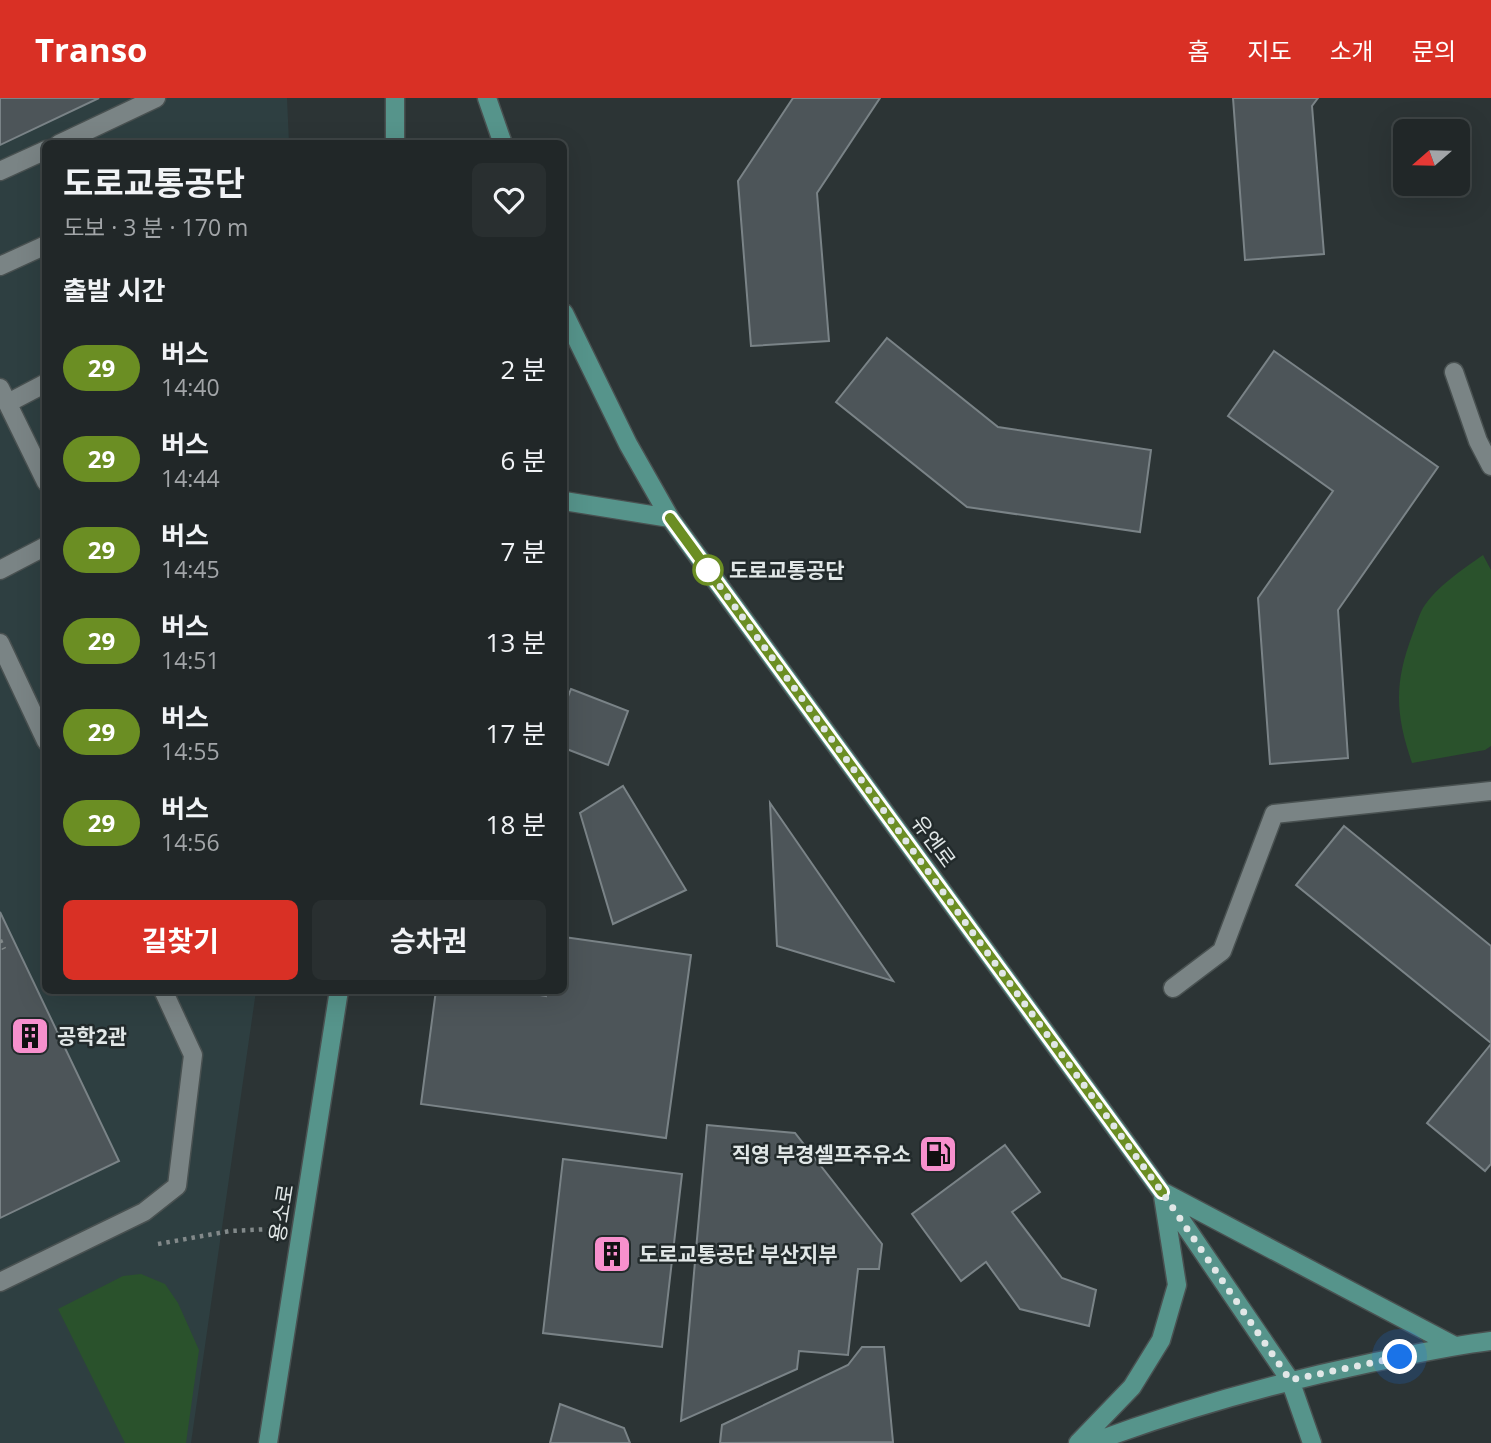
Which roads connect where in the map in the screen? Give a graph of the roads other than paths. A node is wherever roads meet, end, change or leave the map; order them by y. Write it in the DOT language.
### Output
graph roads {
  1 [pos="156,98"];
  2 [pos="395,98"];
  3 [pos="487,98"];
  4 [pos="67,140"];
  5 [pos="396,140"];
  6 [pos="502,140"];
  7 [pos="42,152"];
  8 [pos="0,171"];
  9 [pos="42,247"];
  10 [pos="0,266"];
  11 [pos="567,319"];
  12 [pos="1454,372"];
  13 [pos="42,384"];
  14 [pos="4,396"];
  15 [pos="1491,466"];
  16 [pos="42,474"];
  17 [pos="567,501"];
  18 [pos="670,518"];
  19 [pos="42,548"];
  20 [pos="0,570"];
  21 [pos="0,643"];
  22 [pos="42,732"];
  23 [pos="1491,790"];
  24 [pos="1173,988"];
  25 [pos="165,994"];
  26 [pos="338,994"];
  27 [pos="1162,1192"];
  28 [pos="0,1282"];
  29 [pos="1491,1341"];
  30 [pos="1453,1345"];
  31 [pos="1290,1380"];
  32 [pos="268,1443"];
  33 [pos="1078,1443"];
  34 [pos="1091,1443"];
  35 [pos="1311,1443"];
  1 -- 4 [label="lane"];
  2 -- 5 [label="main road"];
  3 -- 6 [label="main road"];
  7 -- 8 [label="lane"];
  9 -- 10 [label="lane"];
  11 -- 18 [label="main road, 유엔로"];
  12 -- 15 [label="lane"];
  13 -- 14 [label="lane"];
  14 -- 16 [label="lane"];
  17 -- 18 [label="main road"];
  18 -- 27 [label="main road, 유엔로"];
  19 -- 20 [label="lane"];
  21 -- 22 [label="lane"];
  23 -- 24 [label="lane"];
  25 -- 28 [label="lane"];
  26 -- 32 [label="main road, 용소로"];
  27 -- 30 [label="main road"];
  27 -- 31 [label="main road, 유엔로"];
  27 -- 33 [label="main road"];
  29 -- 30 [label="main road"];
  30 -- 31 [label="main road"];
  31 -- 34 [label="main road"];
  31 -- 35 [label="main road"];
}
